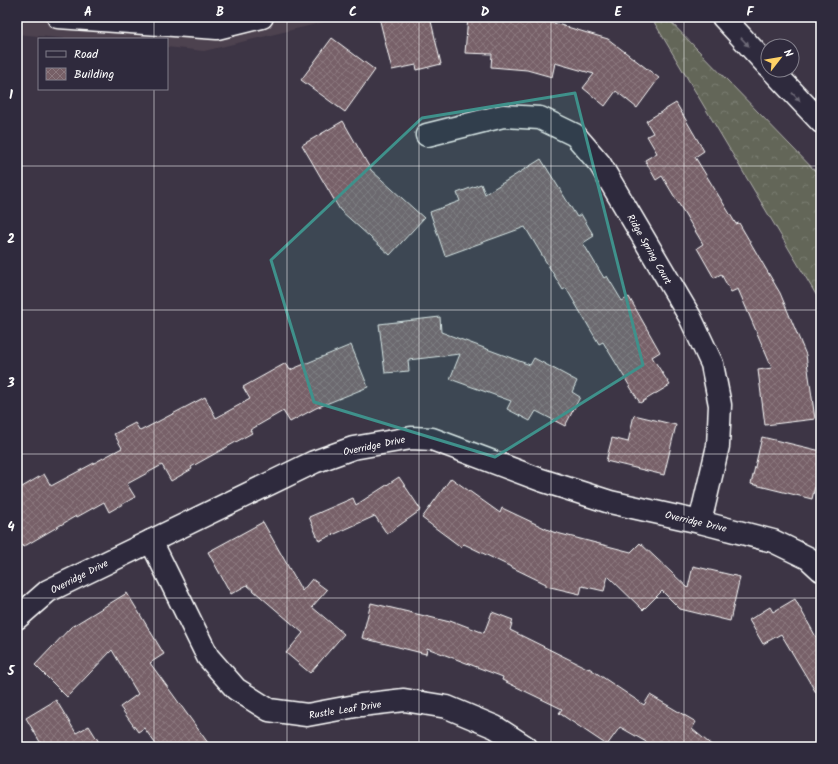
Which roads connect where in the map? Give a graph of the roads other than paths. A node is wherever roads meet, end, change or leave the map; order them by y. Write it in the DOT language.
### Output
graph roads {
  1 [pos="58,17"];
  2 [pos="262,17"];
  3 [pos="723,17"];
  4 [pos="760,57"];
  5 [pos="780,78"];
  6 [pos="821,122"];
  7 [pos="427,135"];
  8 [pos="700,522"];
  9 [pos="151,541"];
  10 [pos="821,570"];
  11 [pos="17,618"];
  12 [pos="526,747"];
  1 -- 2 [label="main road"];
  3 -- 4 [label="main road, one-way"];
  5 -- 6 [label="main road, one-way"];
  7 -- 8 [label="main road, Ridge Spring Court"];
  8 -- 9 [label="main road, Overridge Drive"];
  8 -- 10 [label="main road, Overridge Drive"];
  9 -- 11 [label="main road, Overridge Drive"];
  9 -- 12 [label="main road, Rustle Leaf Drive"];
}
